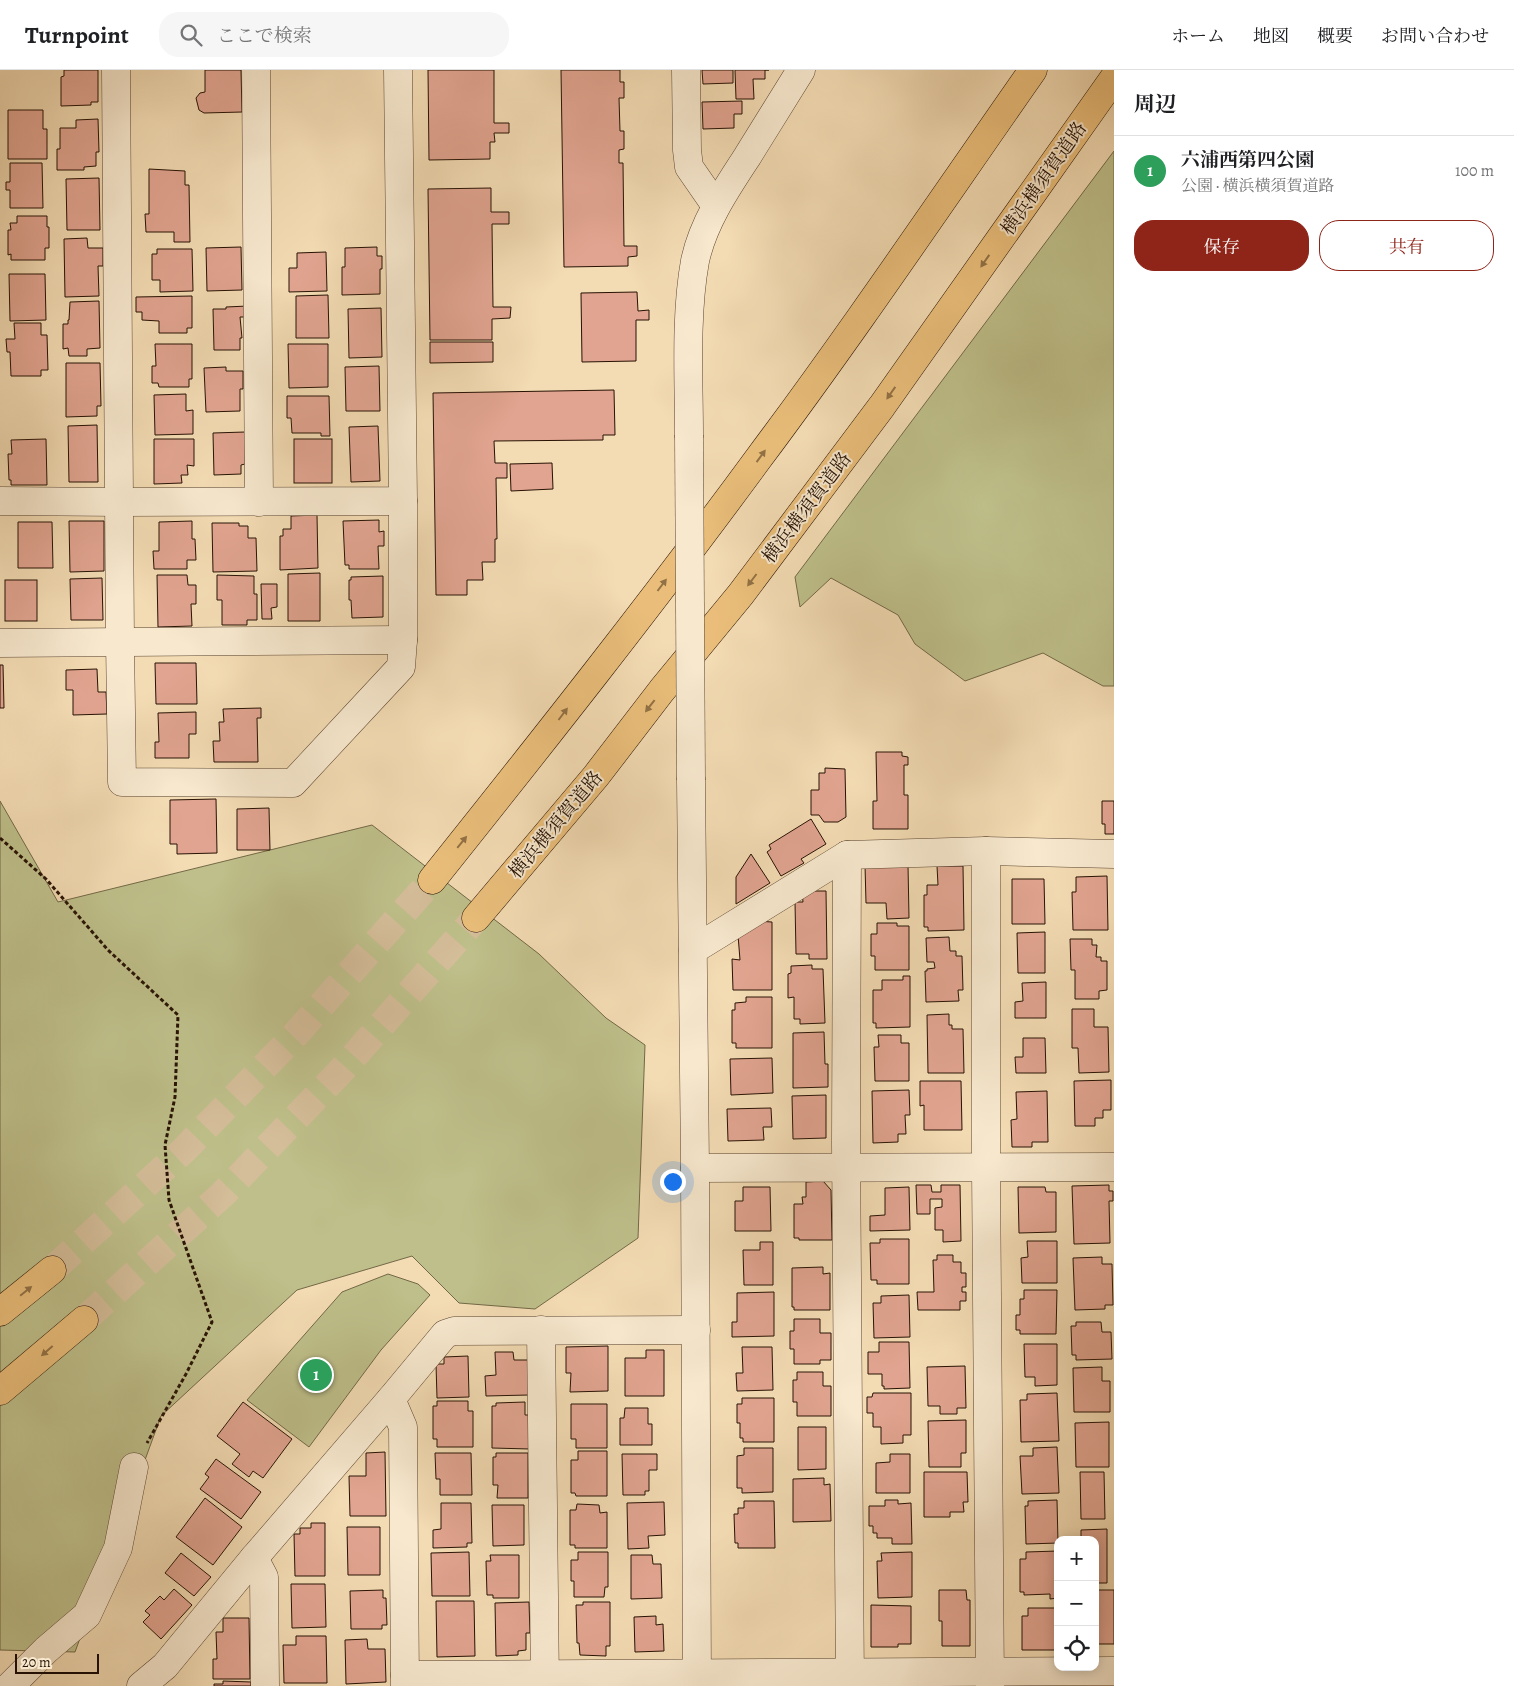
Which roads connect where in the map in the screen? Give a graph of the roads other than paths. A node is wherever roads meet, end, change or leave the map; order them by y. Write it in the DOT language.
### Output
graph roads {
  1 [pos="116,70"];
  2 [pos="256,70"];
  3 [pos="398,70"];
  4 [pos="686,70"];
  5 [pos="802,70"];
  6 [pos="1033,70"];
  7 [pos="1114,78"];
  8 [pos="716,206"];
  9 [pos="0,501"];
  10 [pos="403,501"];
  11 [pos="120,502"];
  12 [pos="259,502"];
  13 [pos="403,640"];
  14 [pos="120,641"];
  15 [pos="0,642"];
  16 [pos="986,851"];
  17 [pos="1114,854"];
  18 [pos="847,855"];
  19 [pos="432,880"];
  20 [pos="476,918"];
  21 [pos="693,950"];
  22 [pos="1114,1166"];
  23 [pos="846,1167"];
  24 [pos="695,1168"];
  25 [pos="986,1168"];
  26 [pos="52,1270"];
  27 [pos="0,1312"];
  28 [pos="84,1320"];
  29 [pos="541,1330"];
  30 [pos="696,1330"];
  31 [pos="0,1391"];
  32 [pos="391,1399"];
  33 [pos="134,1467"];
  34 [pos="254,1558"];
  35 [pos="1114,1671"];
  36 [pos="170,1676"];
  37 [pos="850,1679"];
  38 [pos="990,1679"];
  39 [pos="405,1680"];
  40 [pos="545,1680"];
  41 [pos="697,1680"];
  42 [pos="10,1686"];
  43 [pos="141,1686"];
  44 [pos="265,1686"];
  1 -- 11 [label="street"];
  2 -- 12 [label="street"];
  3 -- 10 [label="street"];
  4 -- 8 [label="street"];
  5 -- 8 [label="street"];
  19 -- 6 [label="highway, one-way"];
  7 -- 20 [label="highway, 横浜横須賀道路, one-way"];
  8 -- 21 [label="street, bridge"];
  9 -- 11 [label="street"];
  10 -- 12 [label="street"];
  10 -- 13 [label="street"];
  11 -- 12 [label="street"];
  11 -- 14 [label="street"];
  13 -- 14 [label="street"];
  13 -- 14 [label="street"];
  14 -- 15 [label="street"];
  16 -- 17 [label="street"];
  16 -- 18 [label="street"];
  16 -- 25 [label="street"];
  18 -- 21 [label="street"];
  18 -- 23 [label="street"];
  21 -- 24 [label="street"];
  22 -- 25 [label="street"];
  23 -- 24 [label="street"];
  23 -- 25 [label="street"];
  23 -- 37 [label="street"];
  24 -- 30 [label="street"];
  25 -- 38 [label="street"];
  27 -- 26 [label="highway, one-way"];
  28 -- 31 [label="highway, one-way"];
  29 -- 30 [label="street"];
  29 -- 32 [label="street"];
  29 -- 40 [label="street"];
  30 -- 41 [label="street"];
  32 -- 34 [label="street"];
  32 -- 39 [label="street"];
  33 -- 42 [label="street"];
  34 -- 36 [label="street"];
  34 -- 44 [label="street"];
  35 -- 38 [label="street"];
  36 -- 43 [label="street"];
  37 -- 38 [label="street"];
  37 -- 41 [label="street"];
  39 -- 40 [label="street"];
  40 -- 41 [label="street"];
}
